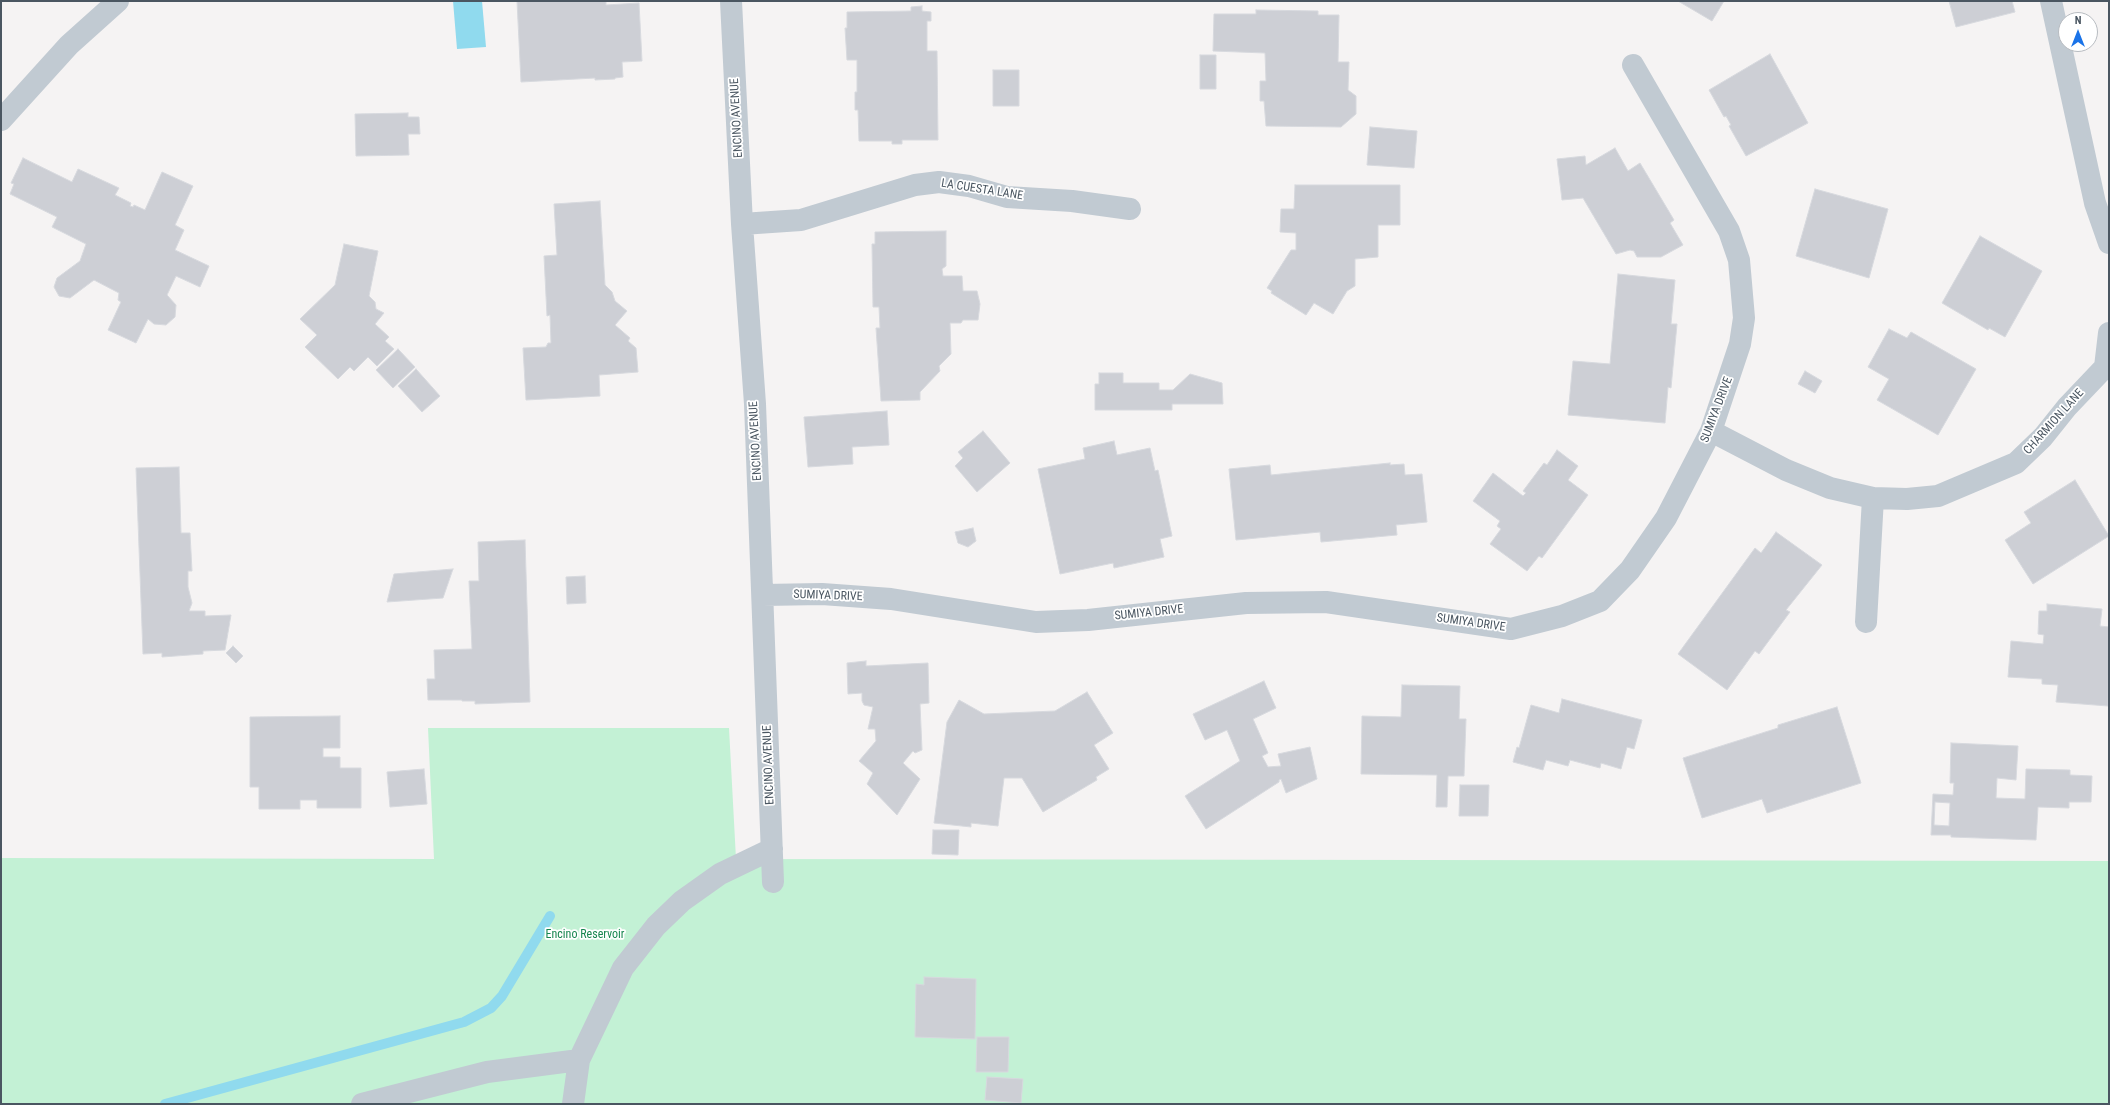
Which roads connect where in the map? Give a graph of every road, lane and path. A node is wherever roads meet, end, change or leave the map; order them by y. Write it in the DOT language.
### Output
graph roads {
  1 [pos="118,1"];
  2 [pos="731,1"];
  3 [pos="2051,1"];
  4 [pos="1633,65"];
  5 [pos="1,120"];
  6 [pos="1130,208"];
  7 [pos="742,224"];
  8 [pos="2109,243"];
  9 [pos="2109,333"];
  10 [pos="2107,369"];
  11 [pos="1711,431"];
  12 [pos="1873,498"];
  13 [pos="763,595"];
  14 [pos="1866,622"];
  15 [pos="772,849"];
  16 [pos="773,882"];
  17 [pos="579,1060"];
  18 [pos="362,1104"];
  19 [pos="573,1104"];
  1 -- 5 [label="street"];
  2 -- 7 [label="street, ENCINO AVENUE"];
  3 -- 8 [label="street"];
  4 -- 11 [label="street, SUMIYA DRIVE"];
  6 -- 7 [label="street, LA CUESTA LANE"];
  7 -- 13 [label="street, ENCINO AVENUE"];
  9 -- 10 [label="street, CHARMION LANE"];
  10 -- 12 [label="street, CHARMION LANE"];
  11 -- 12 [label="street, CHARMION LANE"];
  11 -- 13 [label="street, SUMIYA DRIVE"];
  12 -- 14 [label="street"];
  13 -- 15 [label="street, ENCINO AVENUE"];
  15 -- 16 [label="street, ENCINO AVENUE"];
  15 -- 17 [label="street"];
  17 -- 18 [label="street"];
  17 -- 19 [label="street"];
}
